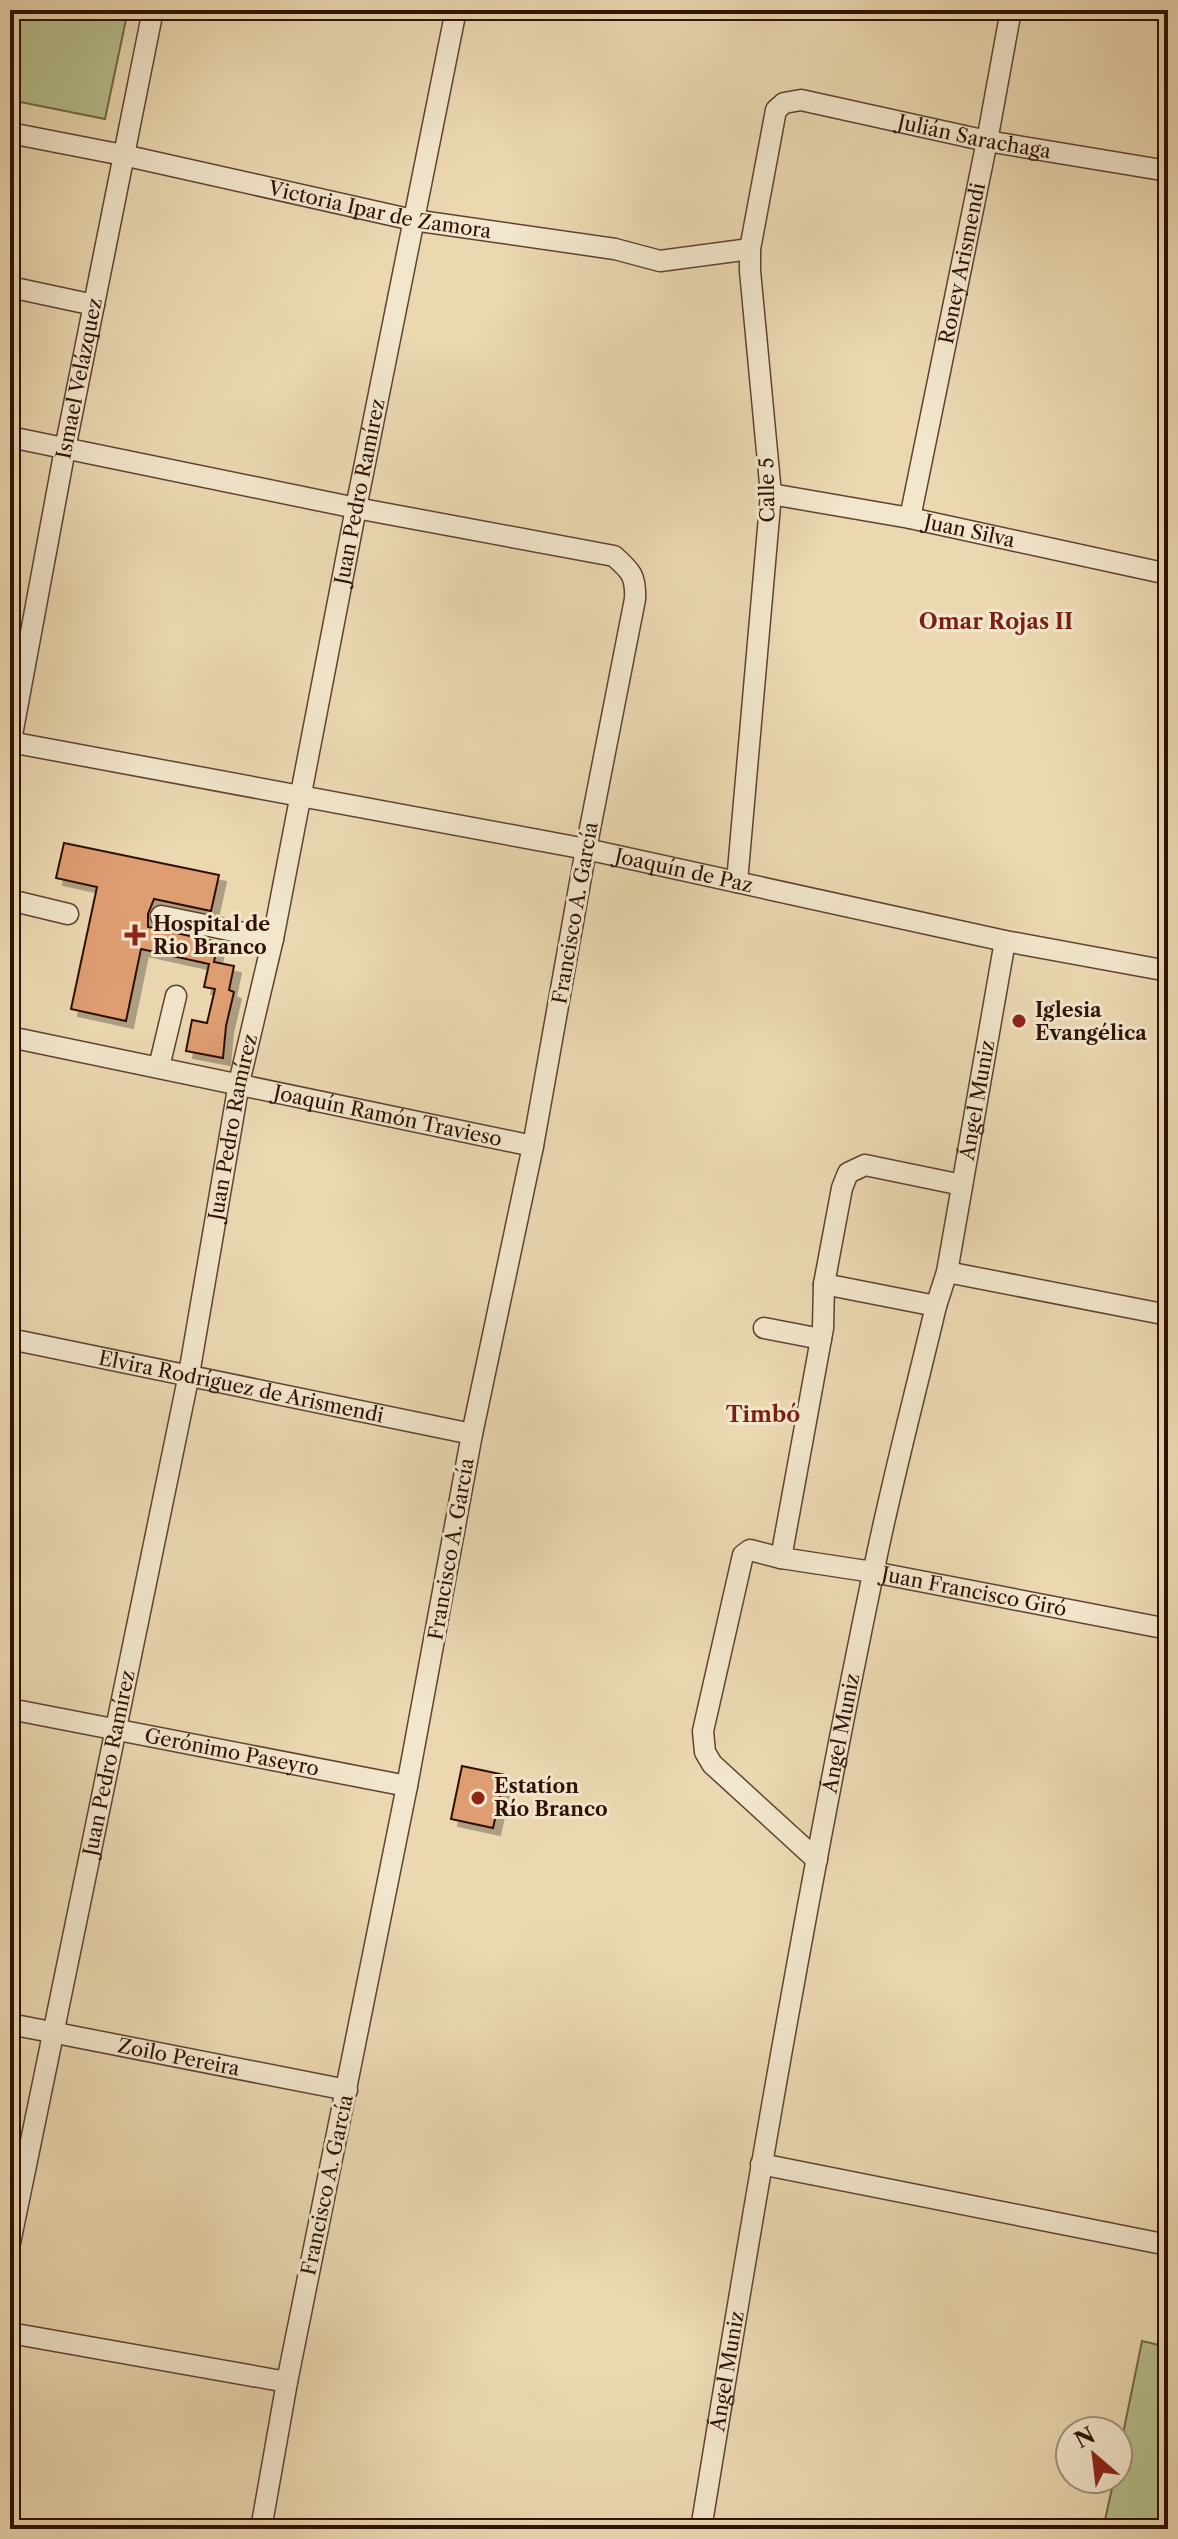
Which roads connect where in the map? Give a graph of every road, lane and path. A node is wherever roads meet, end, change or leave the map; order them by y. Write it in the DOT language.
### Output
graph roads {
  1 [pos="153,10"];
  2 [pos="456,10"];
  3 [pos="1011,10"];
  4 [pos="784,103"];
  5 [pos="10,133"];
  6 [pos="987,141"];
  7 [pos="123,155"];
  8 [pos="1168,171"];
  9 [pos="413,220"];
  10 [pos="750,249"];
  11 [pos="10,287"];
  12 [pos="94,305"];
  13 [pos="10,437"];
  14 [pos="65,449"];
  15 [pos="771,494"];
  16 [pos="356,508"];
  17 [pos="910,518"];
  18 [pos="1168,574"];
  19 [pos="10,743"];
  20 [pos="300,794"];
  21 [pos="586,849"];
  22 [pos="737,882"];
  23 [pos="10,900"];
  24 [pos="68,914"];
  25 [pos="161,916"];
  26 [pos="273,939"];
  27 [pos="1005,941"];
  28 [pos="1168,971"];
  29 [pos="176,996"];
  30 [pos="10,1037"];
  31 [pos="159,1067"];
  32 [pos="239,1083"];
  33 [pos="533,1146"];
  34 [pos="962,1185"];
  35 [pos="947,1272"];
  36 [pos="824,1284"];
  37 [pos="936,1306"];
  38 [pos="1168,1315"];
  39 [pos="764,1328"];
  40 [pos="10,1339"];
  41 [pos="821,1339"];
  42 [pos="189,1374"];
  43 [pos="472,1434"];
  44 [pos="781,1558"];
  45 [pos="873,1572"];
  46 [pos="1168,1629"];
  47 [pos="10,1709"];
  48 [pos="116,1730"];
  49 [pos="407,1786"];
  50 [pos="817,1860"];
  51 [pos="10,2024"];
  52 [pos="53,2033"];
  53 [pos="347,2090"];
  54 [pos="761,2164"];
  55 [pos="10,2243"];
  56 [pos="1168,2245"];
  57 [pos="10,2333"];
  58 [pos="287,2382"];
  59 [pos="261,2529"];
  60 [pos="701,2529"];
  1 -- 7 [label="street, Ismael Velázquez"];
  2 -- 9 [label="street, Juan Pedro Ramírez"];
  3 -- 6 [label="street, Roney Arismendi"];
  4 -- 6 [label="street, Julián Sarachaga"];
  4 -- 10 [label="street, Calle 5"];
  5 -- 7 [label="street, Victoria Ipar de Zamora"];
  6 -- 8 [label="street, Julián Sarachaga"];
  6 -- 17 [label="street, Roney Arismendi"];
  7 -- 9 [label="street, Victoria Ipar de Zamora"];
  7 -- 12 [label="street, Ismael Velázquez"];
  9 -- 10 [label="street, Victoria Ipar de Zamora"];
  9 -- 16 [label="street, Juan Pedro Ramírez"];
  10 -- 15 [label="street, Calle 5"];
  11 -- 12 [label="street"];
  12 -- 14 [label="street, Ismael Velázquez"];
  13 -- 14 [label="street"];
  14 -- 16 [label="street"];
  14 -- 19 [label="street, Ismael Velázquez"];
  15 -- 17 [label="street, Juan Silva"];
  15 -- 22 [label="street, Calle 5"];
  16 -- 20 [label="street, Juan Pedro Ramírez"];
  16 -- 21 [label="street, Francisco A. García"];
  17 -- 18 [label="street, Juan Silva"];
  19 -- 20 [label="street, Joaquín de Paz"];
  20 -- 21 [label="street, Joaquín de Paz"];
  20 -- 26 [label="street, Juan Pedro Ramírez"];
  21 -- 22 [label="street, Joaquín de Paz"];
  21 -- 33 [label="street, Francisco A. García"];
  22 -- 27 [label="street, Joaquín de Paz"];
  23 -- 24 [label="street"];
  25 -- 26 [label="street"];
  26 -- 32 [label="street, Juan Pedro Ramírez"];
  27 -- 28 [label="street, Joaquín de Paz"];
  27 -- 34 [label="street, Ángel Muniz"];
  29 -- 31 [label="street"];
  30 -- 31 [label="street, Joaquín Ramón Travieso"];
  31 -- 32 [label="street, Joaquín Ramón Travieso"];
  32 -- 33 [label="street, Joaquín Ramón Travieso"];
  32 -- 42 [label="street, Juan Pedro Ramírez"];
  33 -- 43 [label="street, Francisco A. García"];
  34 -- 35 [label="street, Ángel Muniz"];
  34 -- 36 [label="street"];
  35 -- 37 [label="street, Ángel Muniz"];
  35 -- 38 [label="street"];
  36 -- 37 [label="street"];
  36 -- 41 [label="street"];
  37 -- 45 [label="street, Ángel Muniz"];
  39 -- 41 [label="street"];
  40 -- 42 [label="street, Elvira Rodríguez de Arismendi"];
  41 -- 44 [label="street"];
  42 -- 43 [label="street, Elvira Rodríguez de Arismendi"];
  42 -- 48 [label="street, Juan Pedro Ramírez"];
  43 -- 49 [label="street, Francisco A. García"];
  44 -- 45 [label="street, Juan Francisco Giró"];
  44 -- 50 [label="street, Juan Francisco Giró"];
  45 -- 46 [label="street, Juan Francisco Giró"];
  45 -- 50 [label="street, Ángel Muniz"];
  47 -- 48 [label="street, Gerónimo Paseyro"];
  48 -- 49 [label="street, Gerónimo Paseyro"];
  48 -- 52 [label="street, Juan Pedro Ramírez"];
  49 -- 53 [label="street, Francisco A. García"];
  50 -- 54 [label="street, Ángel Muniz"];
  51 -- 52 [label="street, Zoilo Pereira"];
  52 -- 53 [label="street, Zoilo Pereira"];
  52 -- 55 [label="street, Juan Pedro Ramírez"];
  53 -- 58 [label="street, Francisco A. García"];
  54 -- 56 [label="street"];
  54 -- 60 [label="street, Ángel Muniz"];
  57 -- 58 [label="street"];
  58 -- 59 [label="street, Francisco A. García"];
}
